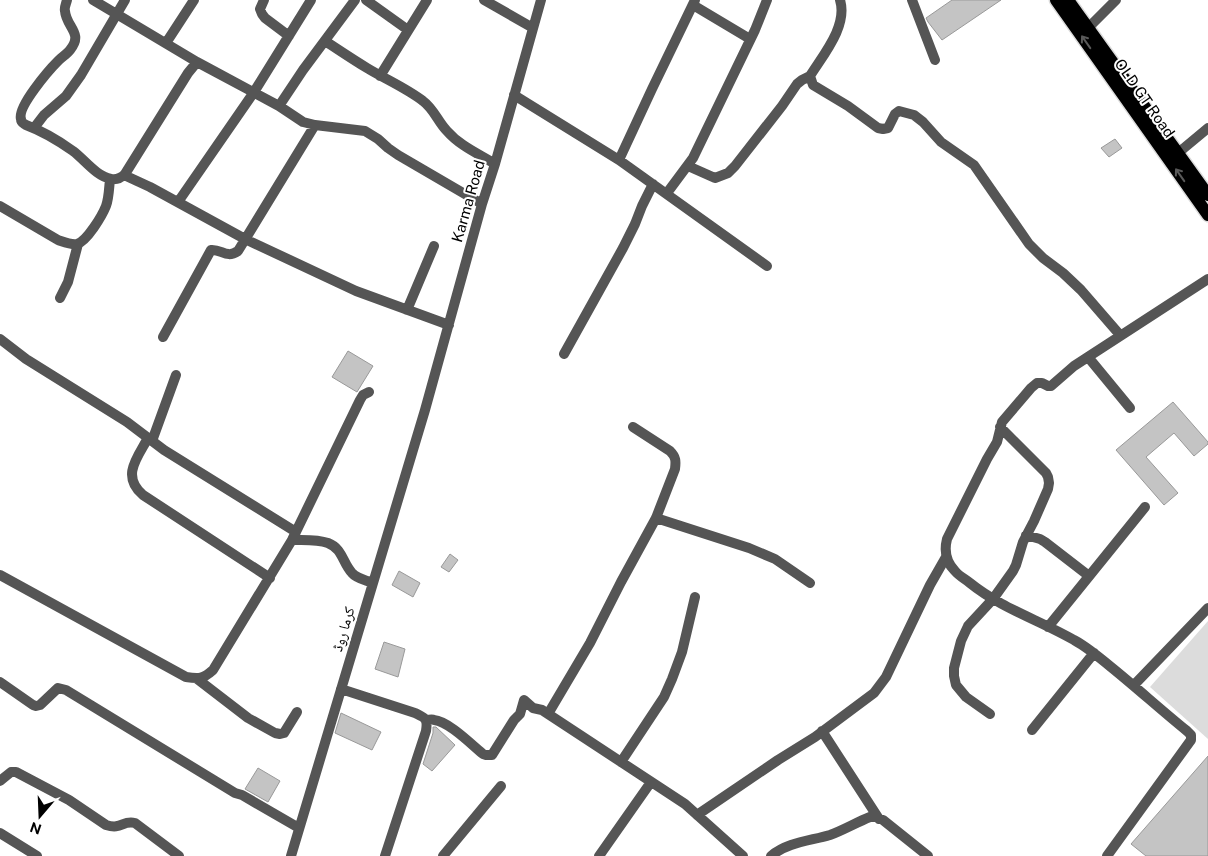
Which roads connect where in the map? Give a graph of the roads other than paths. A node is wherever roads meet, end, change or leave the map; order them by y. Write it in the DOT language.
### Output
graph roads {
  1 [pos="67,0"];
  2 [pos="93,0"];
  3 [pos="125,0"];
  4 [pos="194,0"];
  5 [pos="264,0"];
  6 [pos="311,0"];
  7 [pos="355,0"];
  8 [pos="366,0"];
  9 [pos="427,0"];
  10 [pos="484,0"];
  11 [pos="541,0"];
  12 [pos="767,0"];
  13 [pos="840,0"];
  14 [pos="912,0"];
  15 [pos="1056,0"];
  16 [pos="1068,0"];
  17 [pos="1116,0"];
  18 [pos="694,3"];
  19 [pos="118,14"];
  20 [pos="533,28"];
  21 [pos="1088,28"];
  22 [pos="408,30"];
  23 [pos="289,36"];
  24 [pos="750,39"];
  25 [pos="325,40"];
  26 [pos="166,43"];
  27 [pos="935,60"];
  28 [pos="197,62"];
  29 [pos="380,76"];
  30 [pos="810,76"];
  31 [pos="254,92"];
  32 [pos="514,96"];
  33 [pos="279,106"];
  34 [pos="315,125"];
  35 [pos="34,128"];
  36 [pos="1208,128"];
  37 [pos="1178,153"];
  38 [pos="619,160"];
  39 [pos="495,164"];
  40 [pos="688,166"];
  41 [pos="124,175"];
  42 [pos="110,179"];
  43 [pos="653,184"];
  44 [pos="667,193"];
  45 [pos="1208,195"];
  46 [pos="178,202"];
  47 [pos="482,204"];
  48 [pos="0,206"];
  49 [pos="1208,214"];
  50 [pos="245,238"];
  51 [pos="78,244"];
  52 [pos="434,246"];
  53 [pos="767,266"];
  54 [pos="1208,279"];
  55 [pos="60,298"];
  56 [pos="407,310"];
  57 [pos="449,325"];
  58 [pos="1120,335"];
  59 [pos="163,337"];
  60 [pos="0,339"];
  61 [pos="564,354"];
  62 [pos="1088,357"];
  63 [pos="176,375"];
  64 [pos="369,392"];
  65 [pos="1130,408"];
  66 [pos="425,410"];
  67 [pos="633,427"];
  68 [pos="1000,427"];
  69 [pos="150,439"];
  70 [pos="1145,507"];
  71 [pos="656,518"];
  72 [pos="294,536"];
  73 [pos="1026,536"];
  74 [pos="946,557"];
  75 [pos="0,575"];
  76 [pos="1089,576"];
  77 [pos="270,578"];
  78 [pos="373,583"];
  79 [pos="810,583"];
  80 [pos="695,597"];
  81 [pos="993,599"];
  82 [pos="1208,608"];
  83 [pos="1048,627"];
  84 [pos="1094,653"];
  85 [pos="196,678"];
  86 [pos="0,682"];
  87 [pos="1134,686"];
  88 [pos="341,689"];
  89 [pos="297,712"];
  90 [pos="548,714"];
  91 [pos="990,714"];
  92 [pos="426,720"];
  93 [pos="1032,730"];
  94 [pos="822,731"];
  95 [pos="621,762"];
  96 [pos="0,781"];
  97 [pos="651,782"];
  98 [pos="501,786"];
  99 [pos="697,815"];
  100 [pos="879,818"];
  101 [pos="299,828"];
  102 [pos="0,833"];
  103 [pos="37,856"];
  104 [pos="179,856"];
  105 [pos="291,856"];
  106 [pos="385,856"];
  107 [pos="443,856"];
  108 [pos="599,856"];
  109 [pos="743,856"];
  110 [pos="771,856"];
  111 [pos="928,856"];
  112 [pos="1107,856"];
  1 -- 35 [label="street"];
  2 -- 19 [label="street"];
  3 -- 19 [label="street"];
  4 -- 26 [label="street"];
  5 -- 23 [label="street"];
  6 -- 23 [label="street"];
  7 -- 25 [label="street"];
  8 -- 22 [label="street"];
  9 -- 22 [label="street"];
  10 -- 20 [label="street"];
  11 -- 20 [label="street, Karma Road"];
  12 -- 24 [label="street"];
  13 -- 30 [label="street"];
  14 -- 27 [label="street"];
  49 -- 15 [label="main road, OLD GT Road, one-way"];
  16 -- 21 [label="main road, OLD GT Road"];
  17 -- 21 [label="street"];
  18 -- 24 [label="street"];
  18 -- 38 [label="street"];
  19 -- 26 [label="street"];
  19 -- 35 [label="street"];
  20 -- 32 [label="street, Karma Road"];
  21 -- 37 [label="main road, OLD GT Road"];
  22 -- 29 [label="street"];
  23 -- 31 [label="street"];
  24 -- 40 [label="street"];
  25 -- 29 [label="street"];
  25 -- 33 [label="street"];
  26 -- 28 [label="street"];
  28 -- 31 [label="street"];
  28 -- 41 [label="street"];
  29 -- 39 [label="street"];
  30 -- 40 [label="street"];
  30 -- 58 [label="street"];
  31 -- 33 [label="street"];
  31 -- 46 [label="street"];
  32 -- 38 [label="street"];
  32 -- 39 [label="street, Karma Road"];
  33 -- 34 [label="street"];
  34 -- 47 [label="street"];
  34 -- 50 [label="street"];
  35 -- 42 [label="street"];
  36 -- 37 [label="street"];
  37 -- 45 [label="main road, OLD GT Road"];
  38 -- 43 [label="street"];
  39 -- 47 [label="street, Karma Road"];
  40 -- 44 [label="street"];
  41 -- 42 [label="street"];
  41 -- 46 [label="street"];
  42 -- 51 [label="street"];
  43 -- 44 [label="street"];
  43 -- 61 [label="street"];
  44 -- 53 [label="street"];
  46 -- 50 [label="street"];
  47 -- 57 [label="street, Karma Road"];
  48 -- 51 [label="street"];
  50 -- 56 [label="street"];
  50 -- 59 [label="street"];
  51 -- 55 [label="street"];
  52 -- 56 [label="street"];
  54 -- 58 [label="street"];
  56 -- 57 [label="street"];
  57 -- 66 [label="street, Karma Road"];
  58 -- 62 [label="street"];
  60 -- 69 [label="street"];
  62 -- 65 [label="street"];
  62 -- 68 [label="street"];
  63 -- 69 [label="street"];
  64 -- 72 [label="street"];
  66 -- 78 [label="street, کرما روڈ"];
  67 -- 71 [label="street"];
  68 -- 73 [label="street"];
  68 -- 74 [label="street"];
  69 -- 72 [label="street"];
  69 -- 77 [label="street"];
  70 -- 76 [label="street"];
  71 -- 79 [label="street"];
  71 -- 90 [label="street"];
  72 -- 77 [label="street"];
  72 -- 78 [label="street"];
  73 -- 76 [label="street"];
  73 -- 81 [label="street"];
  74 -- 81 [label="street"];
  74 -- 94 [label="street"];
  75 -- 85 [label="street"];
  76 -- 83 [label="street"];
  77 -- 85 [label="street"];
  78 -- 88 [label="street, کرما روڈ"];
  80 -- 95 [label="street"];
  81 -- 83 [label="street"];
  81 -- 91 [label="street"];
  82 -- 87 [label="street"];
  83 -- 84 [label="street"];
  84 -- 87 [label="street"];
  84 -- 93 [label="street"];
  85 -- 89 [label="street"];
  86 -- 101 [label="street"];
  87 -- 112 [label="street"];
  88 -- 92 [label="street"];
  88 -- 101 [label="street, کرما روڈ"];
  90 -- 92 [label="street"];
  90 -- 95 [label="street"];
  92 -- 106 [label="street"];
  94 -- 99 [label="street"];
  94 -- 100 [label="street"];
  95 -- 97 [label="street"];
  96 -- 104 [label="street"];
  97 -- 99 [label="street"];
  97 -- 108 [label="street"];
  98 -- 107 [label="street"];
  99 -- 109 [label="street"];
  100 -- 110 [label="street"];
  100 -- 111 [label="street"];
  101 -- 105 [label="street, کرما روڈ"];
  102 -- 103 [label="street"];
}
